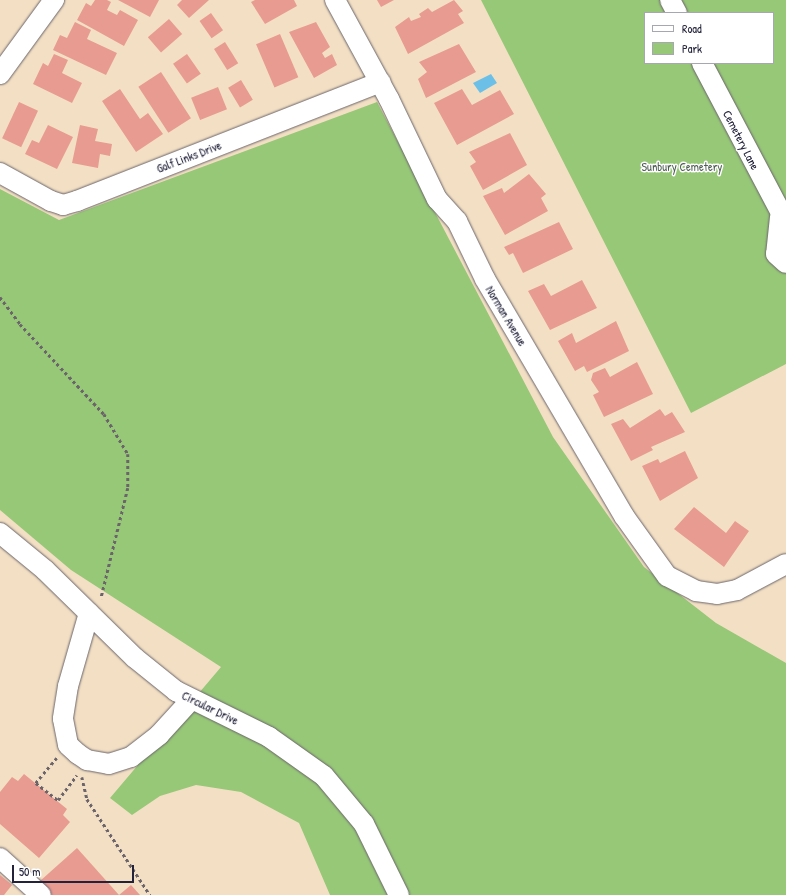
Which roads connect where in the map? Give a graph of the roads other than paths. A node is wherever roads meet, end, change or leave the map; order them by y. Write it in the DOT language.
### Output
graph roads {
  1 [pos="54,0"];
  2 [pos="335,0"];
  3 [pos="670,0"];
  4 [pos="676,12"];
  5 [pos="703,64"];
  6 [pos="0,74"];
  7 [pos="380,82"];
  8 [pos="0,173"];
  9 [pos="783,219"];
  10 [pos="786,263"];
  11 [pos="0,533"];
  12 [pos="786,564"];
  13 [pos="92,616"];
  14 [pos="191,700"];
  15 [pos="0,858"];
  16 [pos="41,895"];
  17 [pos="399,895"];
  1 -- 6 [label="street"];
  2 -- 7 [label="street, Norman Avenue"];
  3 -- 4 [label="street"];
  5 -- 9 [label="street, Cemetery Lane"];
  7 -- 8 [label="street, Golf Links Drive"];
  7 -- 12 [label="street, Norman Avenue"];
  9 -- 10 [label="street"];
  11 -- 13 [label="street, Circular Drive"];
  13 -- 14 [label="street, Circular Drive"];
  13 -- 14 [label="street"];
  14 -- 17 [label="street, Circular Drive"];
  15 -- 16 [label="street"];
}
